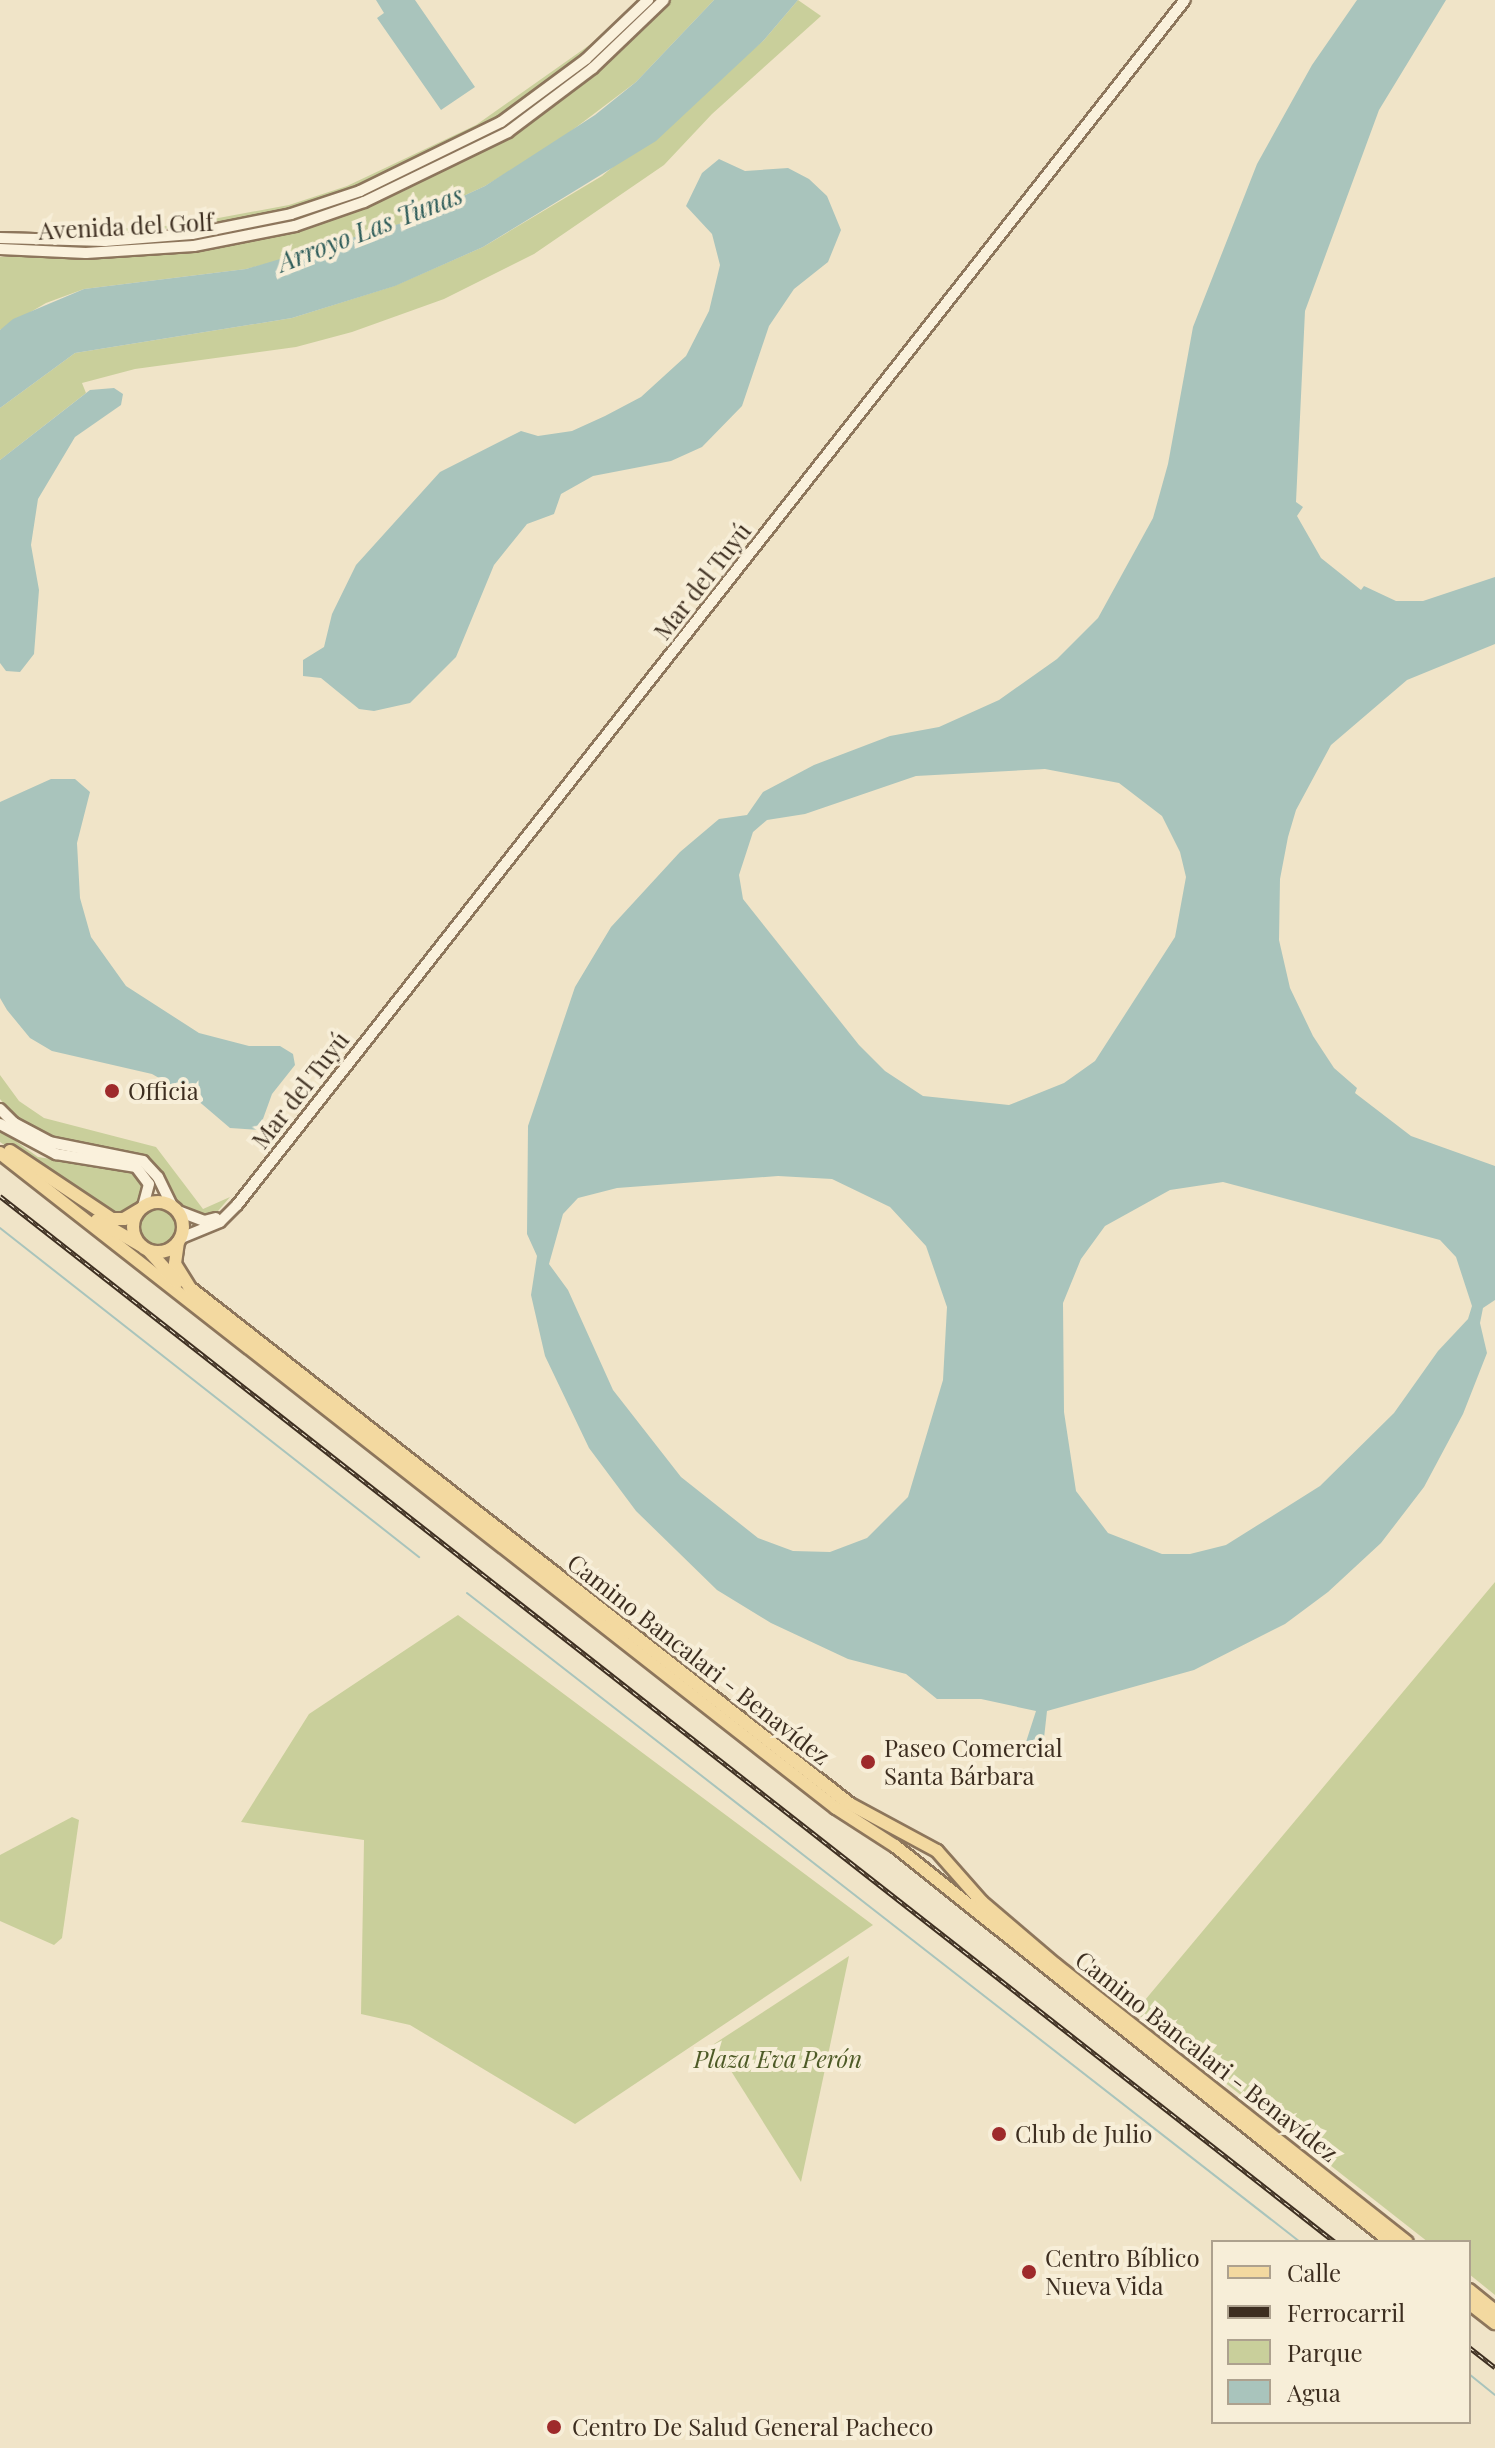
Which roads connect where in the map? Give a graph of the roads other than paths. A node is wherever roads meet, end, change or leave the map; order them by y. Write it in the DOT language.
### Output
graph roads {
  1 [pos="648,0"];
  2 [pos="664,0"];
  3 [pos="1185,0"];
  4 [pos="0,238"];
  5 [pos="2,250"];
  6 [pos="0,1109"];
  7 [pos="0,1124"];
  8 [pos="0,1145"];
  9 [pos="0,1152"];
  10 [pos="249,1186"];
  11 [pos="141,1208"];
  12 [pos="175,1209"];
  13 [pos="180,1240"];
  14 [pos="142,1246"];
  15 [pos="202,1310"];
  16 [pos="927,1845"];
  17 [pos="917,1868"];
  18 [pos="954,1868"];
  19 [pos="935,1881"];
  20 [pos="1388,2240"];
  21 [pos="1404,2240"];
  22 [pos="1471,2292"];
  23 [pos="1471,2305"];
  24 [pos="1495,2311"];
  25 [pos="1495,2323"];
  1 -- 4 [label="street, Avenida del Golf"];
  2 -- 5 [label="street, Avenida del Golf"];
  3 -- 10 [label="street, Mar del Tuyú"];
  6 -- 12 [label="street"];
  7 -- 11 [label="street"];
  8 -- 11 [label="main road"];
  9 -- 14 [label="main road, Camino Bancalari - Benavídez"];
  9 -- 15 [label="main road, Camino Bancalari - Benavídez"];
  10 -- 12 [label="street"];
  10 -- 13 [label="street"];
  11 -- 12 [label="main road"];
  11 -- 14 [label="main road"];
  12 -- 13 [label="main road"];
  13 -- 14 [label="main road"];
  13 -- 16 [label="main road, Camino Bancalari - Benavídez"];
  14 -- 15 [label="main road, Camino Bancalari - Benavídez"];
  15 -- 17 [label="main road, Camino Bancalari - Benavídez"];
  16 -- 17 [label="main road"];
  16 -- 18 [label="main road, Camino Bancalari - Benavídez"];
  17 -- 19 [label="main road, Camino Bancalari - Benavídez"];
  18 -- 19 [label="main road"];
  18 -- 21 [label="main road, Camino Bancalari - Benavídez"];
  19 -- 20 [label="main road, Camino Bancalari - Benavídez"];
  22 -- 24 [label="main road"];
  23 -- 25 [label="main road"];
}
